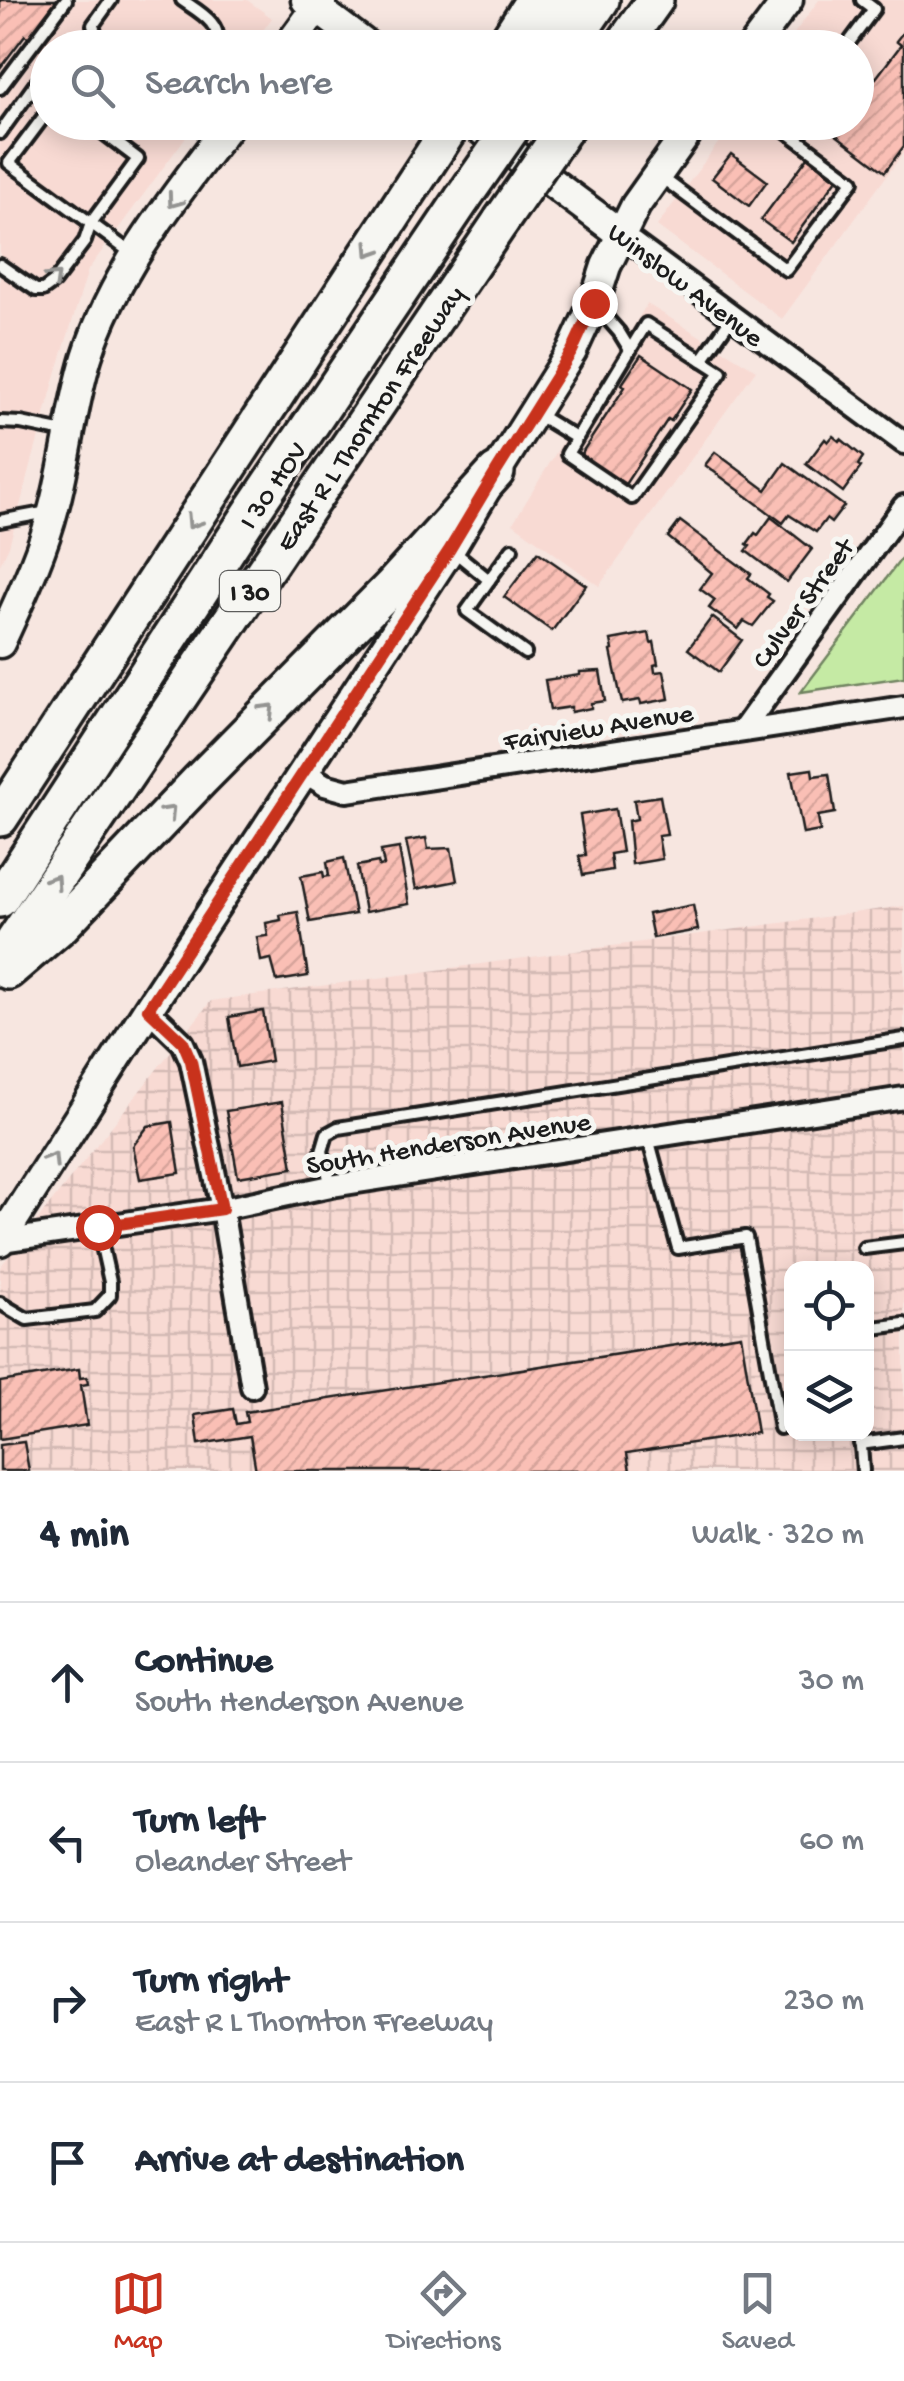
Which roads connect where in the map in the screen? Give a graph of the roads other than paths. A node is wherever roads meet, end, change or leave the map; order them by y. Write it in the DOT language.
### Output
graph roads {
  1 [pos="66,0"];
  2 [pos="111,0"];
  3 [pos="182,0"];
  4 [pos="534,0"];
  5 [pos="570,0"];
  6 [pos="601,0"];
  7 [pos="655,0"];
  8 [pos="788,0"];
  9 [pos="862,0"];
  10 [pos="315,3"];
  11 [pos="878,4"];
  12 [pos="44,30"];
  13 [pos="94,30"];
  14 [pos="216,30"];
  15 [pos="298,30"];
  16 [pos="348,30"];
  17 [pos="515,30"];
  18 [pos="551,30"];
  19 [pos="580,30"];
  20 [pos="634,30"];
  21 [pos="770,30"];
  22 [pos="858,30"];
  23 [pos="30,48"];
  24 [pos="0,88"];
  25 [pos="30,91"];
  26 [pos="0,133"];
  27 [pos="30,135"];
  28 [pos="113,140"];
  29 [pos="208,140"];
  30 [pos="451,140"];
  31 [pos="478,140"];
  32 [pos="495,140"];
  33 [pos="496,140"];
  34 [pos="556,140"];
  35 [pos="682,140"];
  36 [pos="798,140"];
  37 [pos="656,174"];
  38 [pos="445,185"];
  39 [pos="90,224"];
  40 [pos="622,235"];
  41 [pos="135,256"];
  42 [pos="0,265"];
  43 [pos="594,303"];
  44 [pos="732,317"];
  45 [pos="630,350"];
  46 [pos="702,360"];
  47 [pos="601,398"];
  48 [pos="613,406"];
  49 [pos="534,412"];
  50 [pos="0,422"];
  51 [pos="584,424"];
  52 [pos="596,432"];
  53 [pos="70,434"];
  54 [pos="658,434"];
  55 [pos="576,438"];
  56 [pos="671,442"];
  57 [pos="904,443"];
  58 [pos="641,461"];
  59 [pos="652,469"];
  60 [pos="496,472"];
  61 [pos="904,506"];
  62 [pos="53,511"];
  63 [pos="0,521"];
  64 [pos="450,549"];
  65 [pos="512,549"];
  66 [pos="489,580"];
  67 [pos="0,643"];
  68 [pos="525,653"];
  69 [pos="904,707"];
  70 [pos="742,731"];
  71 [pos="304,772"];
  72 [pos="0,818"];
  73 [pos="0,879"];
  74 [pos="0,900"];
  75 [pos="0,962"];
  76 [pos="0,978"];
  77 [pos="148,1009"];
  78 [pos="904,1039"];
  79 [pos="904,1098"];
  80 [pos="648,1137"];
  81 [pos="331,1186"];
  82 [pos="222,1209"];
  83 [pos="98,1227"];
  84 [pos="0,1241"];
  85 [pos="904,1243"];
  86 [pos="864,1248"];
  87 [pos="0,1303"];
  88 [pos="904,1324"];
  89 [pos="874,1328"];
  90 [pos="252,1387"];
  91 [pos="780,1428"];
  92 [pos="904,1438"];
  93 [pos="874,1439"];
  94 [pos="860,1441"];
  95 [pos="863,1471"];
  1 -- 12 [label="lane"];
  2 -- 13 [label="lane"];
  3 -- 14 [label="lane"];
  4 -- 17 [label="highway"];
  5 -- 18 [label="highway"];
  6 -- 19 [label="highway"];
  7 -- 20 [label="highway"];
  8 -- 21 [label="main road"];
  9 -- 11 [label="lane"];
  10 -- 15 [label="main road"];
  10 -- 16 [label="main road"];
  11 -- 22 [label="lane"];
  23 -- 24 [label="lane"];
  25 -- 26 [label="lane"];
  27 -- 39 [label="lane"];
  28 -- 39 [label="lane"];
  29 -- 41 [label="main road, one-way"];
  30 -- 38 [label="highway"];
  31 -- 38 [label="highway, I 30 HOV"];
  32 -- 40 [label="main road, Winslow Avenue"];
  33 -- 38 [label="highway, I 30 HOV, bridge"];
  75 -- 34 [label="highway, East R L Thornton Freeway / I 30, one-way, bridge"];
  35 -- 37 [label="main road"];
  36 -- 37 [label="lane"];
  37 -- 40 [label="main road"];
  38 -- 72 [label="highway, one-way"];
  38 -- 73 [label="highway, I 30 HOV"];
  38 -- 74 [label="highway, I 30 HOV"];
  39 -- 41 [label="lane"];
  42 -- 39 [label="lane, one-way"];
  40 -- 43 [label="main road"];
  40 -- 44 [label="street, Winslow Avenue"];
  41 -- 53 [label="main road"];
  43 -- 45 [label="lane"];
  43 -- 49 [label="main road"];
  44 -- 46 [label="lane"];
  44 -- 57 [label="street, Winslow Avenue"];
  45 -- 46 [label="lane"];
  45 -- 47 [label="lane"];
  46 -- 56 [label="lane"];
  47 -- 48 [label="lane"];
  47 -- 51 [label="lane"];
  49 -- 55 [label="lane"];
  49 -- 60 [label="main road"];
  50 -- 53 [label="lane"];
  51 -- 52 [label="lane"];
  51 -- 55 [label="lane"];
  53 -- 62 [label="main road"];
  54 -- 56 [label="lane"];
  55 -- 59 [label="lane"];
  56 -- 59 [label="lane"];
  58 -- 59 [label="lane"];
  60 -- 64 [label="main road"];
  76 -- 60 [label="highway, one-way"];
  61 -- 70 [label="street, Culver Street"];
  62 -- 63 [label="lane"];
  62 -- 67 [label="main road"];
  64 -- 66 [label="lane"];
  64 -- 71 [label="main road"];
  65 -- 66 [label="lane"];
  66 -- 68 [label="lane"];
  69 -- 70 [label="street, Fairview Avenue"];
  70 -- 71 [label="street, Fairview Avenue"];
  71 -- 77 [label="main road"];
  77 -- 82 [label="street"];
  84 -- 77 [label="main road, one-way"];
  78 -- 81 [label="lane"];
  79 -- 80 [label="street, South Henderson Avenue"];
  80 -- 81 [label="street, South Henderson Avenue"];
  80 -- 91 [label="lane"];
  81 -- 82 [label="street, South Henderson Avenue"];
  82 -- 83 [label="street, South Henderson Avenue"];
  82 -- 90 [label="street"];
  83 -- 84 [label="street, South Henderson Avenue"];
  83 -- 87 [label="lane"];
  85 -- 86 [label="lane"];
  88 -- 89 [label="lane"];
  92 -- 93 [label="lane"];
  94 -- 95 [label="lane"];
}
